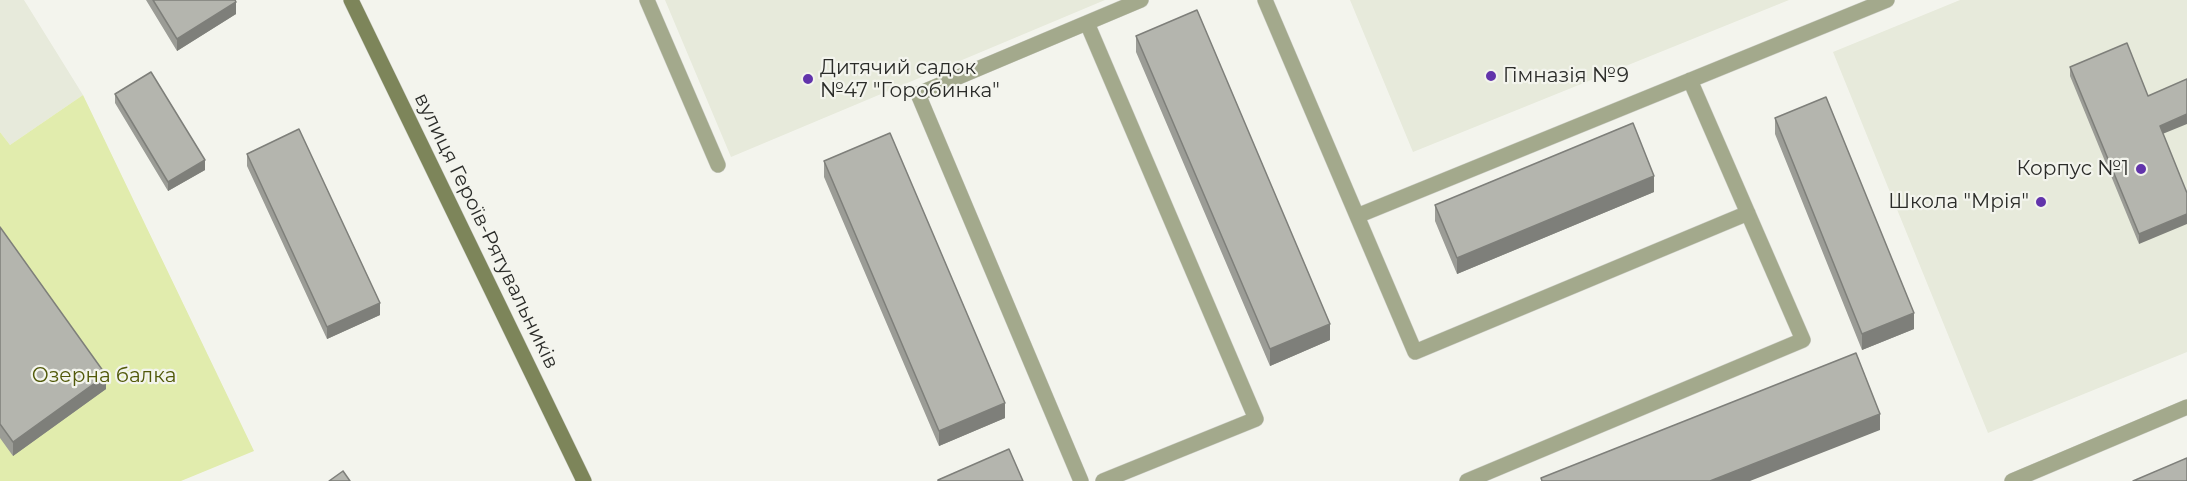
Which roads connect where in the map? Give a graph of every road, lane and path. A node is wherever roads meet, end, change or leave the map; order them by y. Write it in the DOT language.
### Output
graph roads {
  1 [pos="351,0"];
  2 [pos="647,0"];
  3 [pos="1141,0"];
  4 [pos="1265,0"];
  5 [pos="1887,0"];
  6 [pos="1087,23"];
  7 [pos="1690,80"];
  8 [pos="718,165"];
  9 [pos="1748,213"];
  10 [pos="1357,216"];
  11 [pos="2187,407"];
  12 [pos="584,481"];
  13 [pos="1081,481"];
  14 [pos="1103,481"];
  15 [pos="1467,481"];
  16 [pos="2012,481"];
  1 -- 12 [label="main road, вулиця Героїв-Рятувальників"];
  2 -- 8 [label="lane"];
  3 -- 6 [label="lane"];
  4 -- 10 [label="lane"];
  5 -- 7 [label="lane"];
  6 -- 13 [label="lane"];
  6 -- 14 [label="lane"];
  7 -- 9 [label="lane"];
  7 -- 10 [label="lane"];
  9 -- 10 [label="lane"];
  9 -- 15 [label="lane"];
  11 -- 16 [label="lane"];
}
